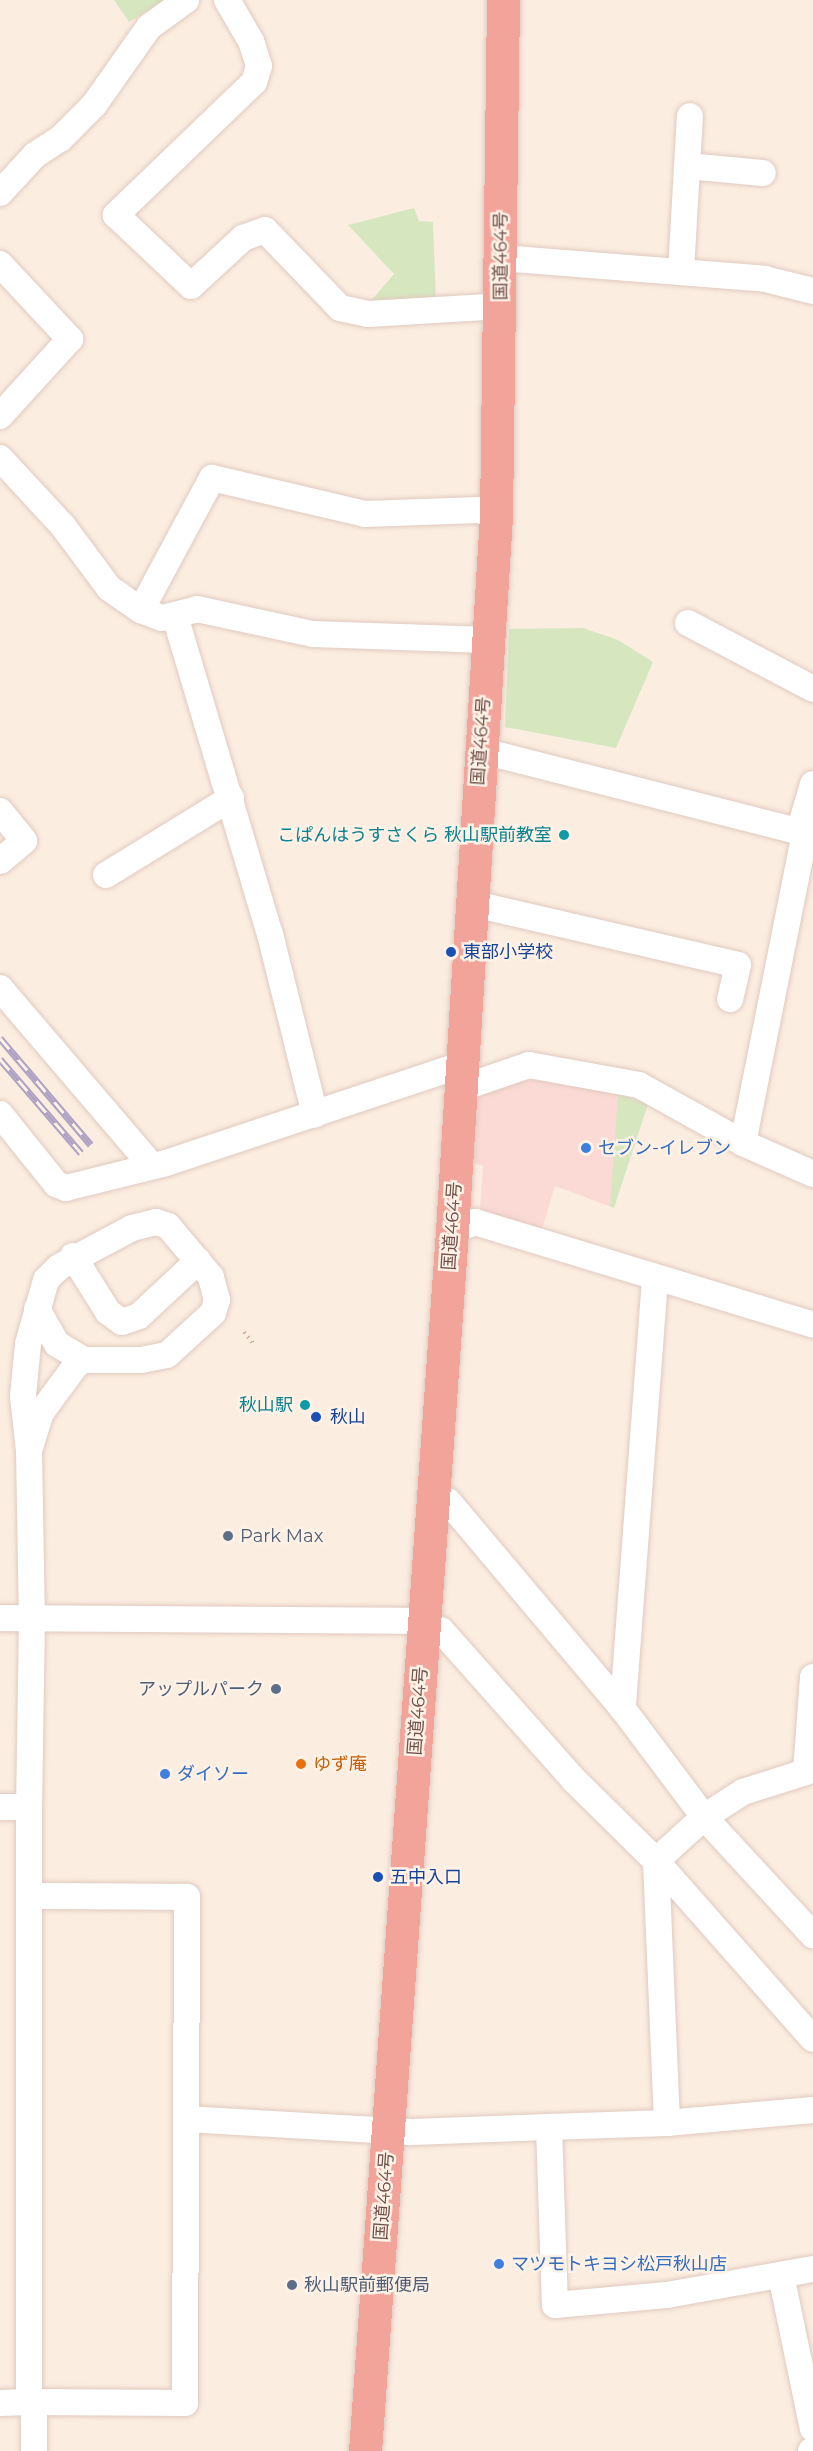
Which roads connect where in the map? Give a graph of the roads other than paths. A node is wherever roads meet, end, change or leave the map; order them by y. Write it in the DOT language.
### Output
graph roads {
  1 [pos="186,0"];
  2 [pos="227,0"];
  3 [pos="503,0"];
  4 [pos="690,116"];
  5 [pos="687,166"];
  6 [pos="763,173"];
  7 [pos="0,193"];
  8 [pos="501,258"];
  9 [pos="0,264"];
  10 [pos="681,272"];
  11 [pos="813,291"];
  12 [pos="501,306"];
  13 [pos="0,416"];
  14 [pos="0,458"];
  15 [pos="496,516"];
  16 [pos="141,610"];
  17 [pos="174,616"];
  18 [pos="688,623"];
  19 [pos="489,640"];
  20 [pos="813,689"];
  21 [pos="479,750"];
  22 [pos="813,784"];
  23 [pos="231,798"];
  24 [pos="0,811"];
  25 [pos="806,833"];
  26 [pos="0,861"];
  27 [pos="106,875"];
  28 [pos="470,903"];
  29 [pos="0,988"];
  30 [pos="730,999"];
  31 [pos="460,1077"];
  32 [pos="0,1114"];
  33 [pos="315,1114"];
  34 [pos="743,1143"];
  35 [pos="152,1166"];
  36 [pos="813,1174"];
  37 [pos="452,1231"];
  38 [pos="73,1256"];
  39 [pos="198,1261"];
  40 [pos="655,1279"];
  41 [pos="36,1309"];
  42 [pos="813,1325"];
  43 [pos="84,1360"];
  44 [pos="12,1396"];
  45 [pos="29,1451"];
  46 [pos="448,1501"];
  47 [pos="0,1618"];
  48 [pos="32,1618"];
  49 [pos="433,1626"];
  50 [pos="813,1677"];
  51 [pos="623,1709"];
  52 [pos="810,1771"];
  53 [pos="28,1807"];
  54 [pos="0,1808"];
  55 [pos="704,1817"];
  56 [pos="656,1862"];
  57 [pos="30,1896"];
  58 [pos="813,1935"];
  59 [pos="813,2039"];
  60 [pos="813,2110"];
  61 [pos="186,2119"];
  62 [pos="667,2123"];
  63 [pos="549,2127"];
  64 [pos="388,2130"];
  65 [pos="813,2269"];
  66 [pos="781,2275"];
  67 [pos="31,2402"];
  68 [pos="0,2403"];
  69 [pos="813,2429"];
  70 [pos="34,2451"];
  71 [pos="365,2451"];
  1 -- 7 [label="street"];
  2 -- 12 [label="street"];
  3 -- 8 [label="highway, 国道464号"];
  4 -- 5 [label="street"];
  5 -- 6 [label="street"];
  5 -- 10 [label="street"];
  8 -- 10 [label="street"];
  8 -- 12 [label="highway, 国道464号"];
  9 -- 13 [label="street"];
  10 -- 11 [label="street"];
  12 -- 15 [label="highway, 国道464号"];
  14 -- 16 [label="street"];
  15 -- 16 [label="street"];
  15 -- 19 [label="highway, 国道464号"];
  16 -- 17 [label="street"];
  17 -- 19 [label="street"];
  17 -- 23 [label="street"];
  18 -- 20 [label="street"];
  19 -- 21 [label="highway, 国道464号"];
  21 -- 25 [label="street"];
  21 -- 28 [label="highway, 国道464号"];
  22 -- 25 [label="street"];
  23 -- 27 [label="street"];
  23 -- 33 [label="street"];
  24 -- 26 [label="street"];
  25 -- 34 [label="street"];
  28 -- 30 [label="street"];
  28 -- 31 [label="highway, 国道464号"];
  29 -- 35 [label="street"];
  31 -- 33 [label="street"];
  31 -- 34 [label="street"];
  31 -- 37 [label="highway, 国道464号"];
  32 -- 35 [label="street"];
  33 -- 35 [label="street"];
  34 -- 36 [label="street"];
  37 -- 40 [label="street"];
  37 -- 49 [label="highway, 国道464号"];
  38 -- 39 [label="street"];
  38 -- 39 [label="street"];
  38 -- 41 [label="street"];
  39 -- 43 [label="street"];
  40 -- 42 [label="street"];
  40 -- 51 [label="street"];
  41 -- 43 [label="street"];
  41 -- 44 [label="street"];
  43 -- 45 [label="street"];
  44 -- 45 [label="street"];
  45 -- 48 [label="street"];
  46 -- 51 [label="street"];
  47 -- 48 [label="street"];
  48 -- 49 [label="street"];
  48 -- 53 [label="street"];
  49 -- 56 [label="street"];
  49 -- 64 [label="highway, 国道464号"];
  50 -- 52 [label="street"];
  51 -- 55 [label="street"];
  52 -- 55 [label="street"];
  53 -- 54 [label="street"];
  53 -- 57 [label="street"];
  55 -- 56 [label="street"];
  55 -- 58 [label="street"];
  56 -- 59 [label="street"];
  56 -- 62 [label="street"];
  57 -- 61 [label="street"];
  57 -- 67 [label="street"];
  60 -- 62 [label="street"];
  61 -- 64 [label="street"];
  61 -- 67 [label="street"];
  62 -- 63 [label="street"];
  63 -- 64 [label="street"];
  63 -- 66 [label="street"];
  64 -- 71 [label="highway, 国道464号"];
  65 -- 66 [label="street"];
  66 -- 69 [label="street"];
  67 -- 68 [label="street"];
  67 -- 70 [label="street"];
}
